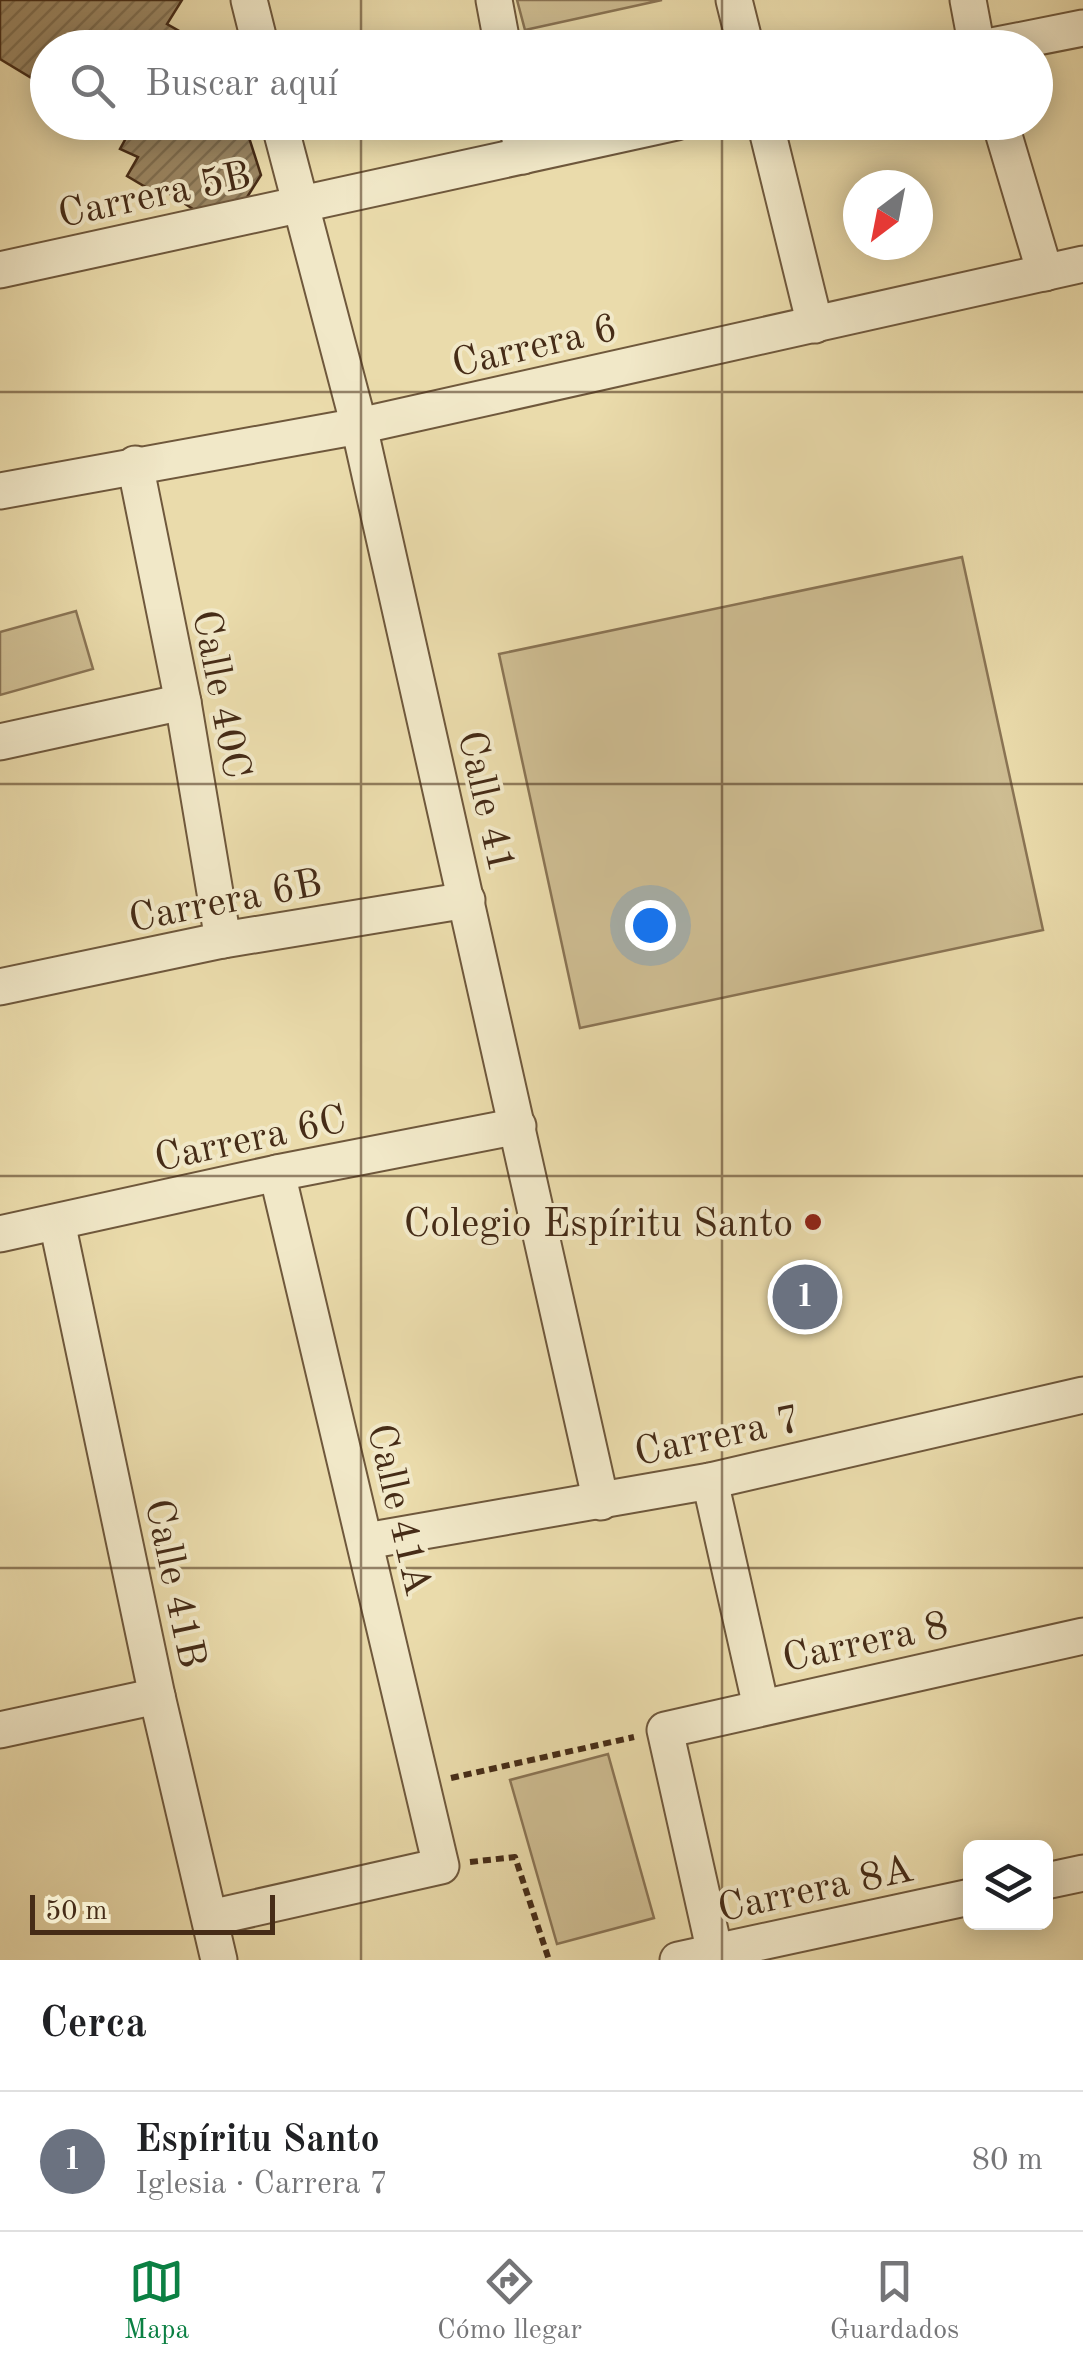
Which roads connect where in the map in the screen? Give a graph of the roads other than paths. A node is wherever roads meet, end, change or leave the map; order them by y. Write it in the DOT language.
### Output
graph roads {
  1 [pos="249,0"];
  2 [pos="494,0"];
  3 [pos="734,0"];
  4 [pos="968,0"];
  5 [pos="1083,28"];
  6 [pos="256,30"];
  7 [pos="500,30"];
  8 [pos="742,30"];
  9 [pos="976,30"];
  10 [pos="1053,34"];
  11 [pos="283,140"];
  12 [pos="517,140"];
  13 [pos="769,140"];
  14 [pos="1005,140"];
  15 [pos="299,205"];
  16 [pos="1083,264"];
  17 [pos="0,270"];
  18 [pos="1044,272"];
  19 [pos="815,325"];
  20 [pos="359,426"];
  21 [pos="135,464"];
  22 [pos="0,491"];
  23 [pos="183,702"];
  24 [pos="0,742"];
  25 [pos="467,900"];
  26 [pos="224,940"];
  27 [pos="0,987"];
  28 [pos="518,1126"];
  29 [pos="277,1173"];
  30 [pos="57,1222"];
  31 [pos="0,1234"];
  32 [pos="1083,1394"];
  33 [pos="710,1481"];
  34 [pos="601,1502"];
  35 [pos="366,1541"];
  36 [pos="1083,1636"];
  37 [pos="158,1696"];
  38 [pos="761,1706"];
  39 [pos="0,1730"];
  40 [pos="1083,1873"];
  41 [pos="1053,1879"];
  42 [pos="963,1899"];
  43 [pos="210,1918"];
  44 [pos="715,1953"];
  45 [pos="219,1960"];
  46 [pos="678,1960"];
  1 -- 6 [label="street"];
  2 -- 7 [label="street"];
  3 -- 8 [label="street"];
  4 -- 9 [label="street"];
  5 -- 10 [label="street"];
  11 -- 15 [label="street, Calle 41"];
  12 -- 15 [label="street, Carrera 5B"];
  13 -- 19 [label="street"];
  14 -- 18 [label="street"];
  15 -- 17 [label="street, Carrera 5B"];
  15 -- 20 [label="street, Calle 41"];
  16 -- 18 [label="street, Carrera 6"];
  18 -- 19 [label="street, Carrera 6"];
  19 -- 20 [label="street, Carrera 6"];
  20 -- 21 [label="street, Carrera 6"];
  20 -- 25 [label="street, Calle 41"];
  21 -- 22 [label="street, Carrera 6"];
  21 -- 23 [label="street, Calle 40C"];
  23 -- 24 [label="street"];
  23 -- 26 [label="street, Calle 40C"];
  25 -- 26 [label="street, Carrera 6B"];
  25 -- 28 [label="street, Calle 41"];
  26 -- 27 [label="street, Carrera 6B"];
  28 -- 29 [label="street, Carrera 6C"];
  28 -- 34 [label="street, Calle 41"];
  29 -- 30 [label="street, Carrera 6C"];
  29 -- 35 [label="street, Calle 41A"];
  30 -- 31 [label="street, Carrera 6C"];
  30 -- 37 [label="street, Calle 41B"];
  32 -- 33 [label="street, Carrera 7"];
  33 -- 34 [label="street, Carrera 7"];
  33 -- 38 [label="street"];
  34 -- 35 [label="street, Carrera 7"];
  35 -- 43 [label="street, Calle 41A"];
  36 -- 38 [label="street, Carrera 8"];
  37 -- 39 [label="street"];
  37 -- 43 [label="street, Calle 41B"];
  38 -- 44 [label="street, Carrera 8"];
  40 -- 41 [label="street"];
  42 -- 44 [label="street, Carrera 8A"];
  43 -- 45 [label="street, Calle 41B"];
  44 -- 46 [label="street, Carrera 8A"];
}
